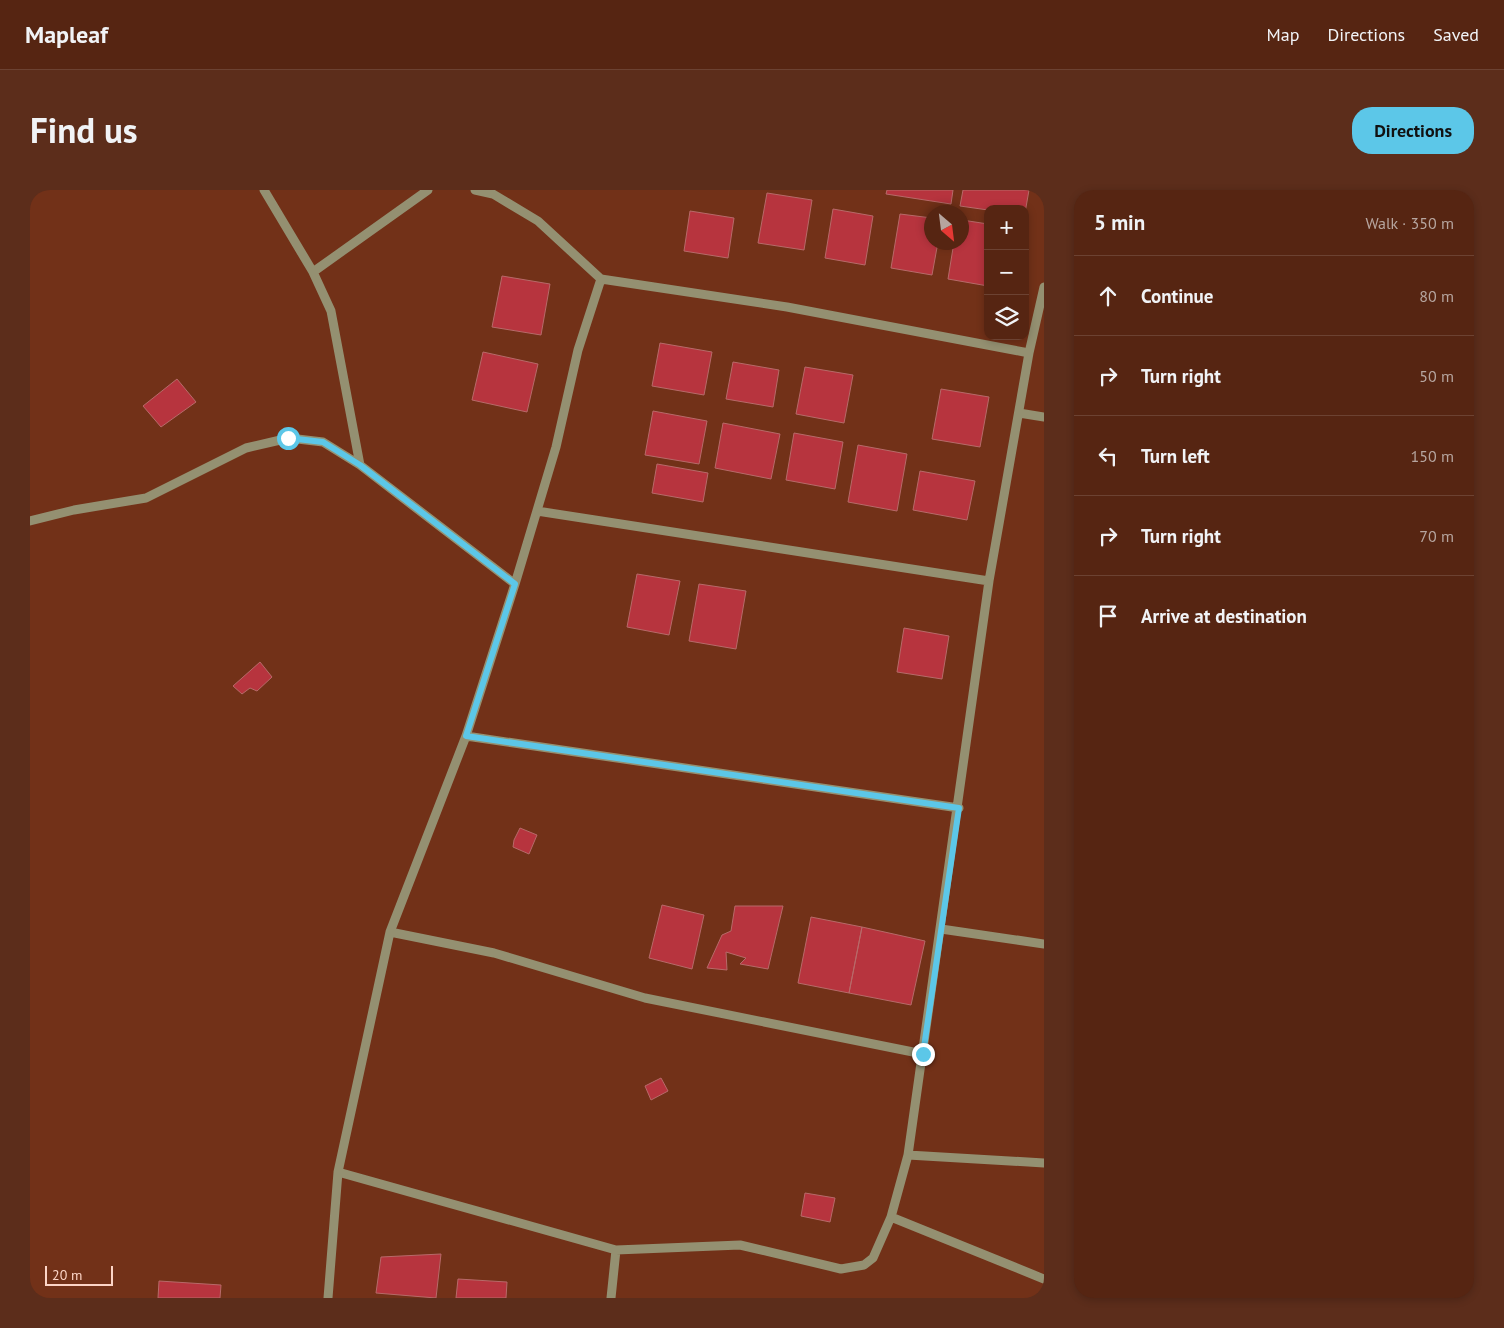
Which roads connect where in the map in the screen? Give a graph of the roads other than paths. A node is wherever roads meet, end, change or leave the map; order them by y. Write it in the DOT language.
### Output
graph roads {
  1 [pos="264,190"];
  2 [pos="428,190"];
  3 [pos="475,190"];
  4 [pos="313,272"];
  5 [pos="601,279"];
  6 [pos="1044,287"];
  7 [pos="1029,353"];
  8 [pos="1019,412"];
  9 [pos="1044,417"];
  10 [pos="360,465"];
  11 [pos="537,511"];
  12 [pos="30,521"];
  13 [pos="989,581"];
  14 [pos="515,584"];
  15 [pos="466,736"];
  16 [pos="959,808"];
  17 [pos="941,929"];
  18 [pos="390,932"];
  19 [pos="1044,944"];
  20 [pos="923,1054"];
  21 [pos="908,1155"];
  22 [pos="1044,1163"];
  23 [pos="338,1172"];
  24 [pos="891,1217"];
  25 [pos="616,1250"];
  26 [pos="1044,1279"];
  27 [pos="328,1298"];
  28 [pos="611,1298"];
  1 -- 4 [label="street"];
  2 -- 4 [label="street"];
  3 -- 5 [label="street"];
  4 -- 10 [label="street"];
  5 -- 7 [label="street"];
  5 -- 11 [label="street"];
  6 -- 7 [label="street"];
  7 -- 8 [label="street"];
  8 -- 9 [label="street"];
  8 -- 13 [label="street"];
  10 -- 12 [label="street"];
  10 -- 14 [label="street"];
  11 -- 13 [label="street"];
  11 -- 14 [label="street"];
  13 -- 16 [label="street"];
  14 -- 15 [label="street"];
  15 -- 16 [label="street"];
  15 -- 18 [label="street"];
  16 -- 17 [label="street"];
  17 -- 19 [label="street"];
  17 -- 20 [label="street"];
  18 -- 20 [label="street"];
  18 -- 23 [label="street"];
  20 -- 21 [label="street"];
  21 -- 22 [label="street"];
  21 -- 24 [label="street"];
  23 -- 25 [label="street"];
  23 -- 27 [label="street"];
  24 -- 25 [label="street"];
  24 -- 26 [label="street"];
  25 -- 28 [label="street"];
}
